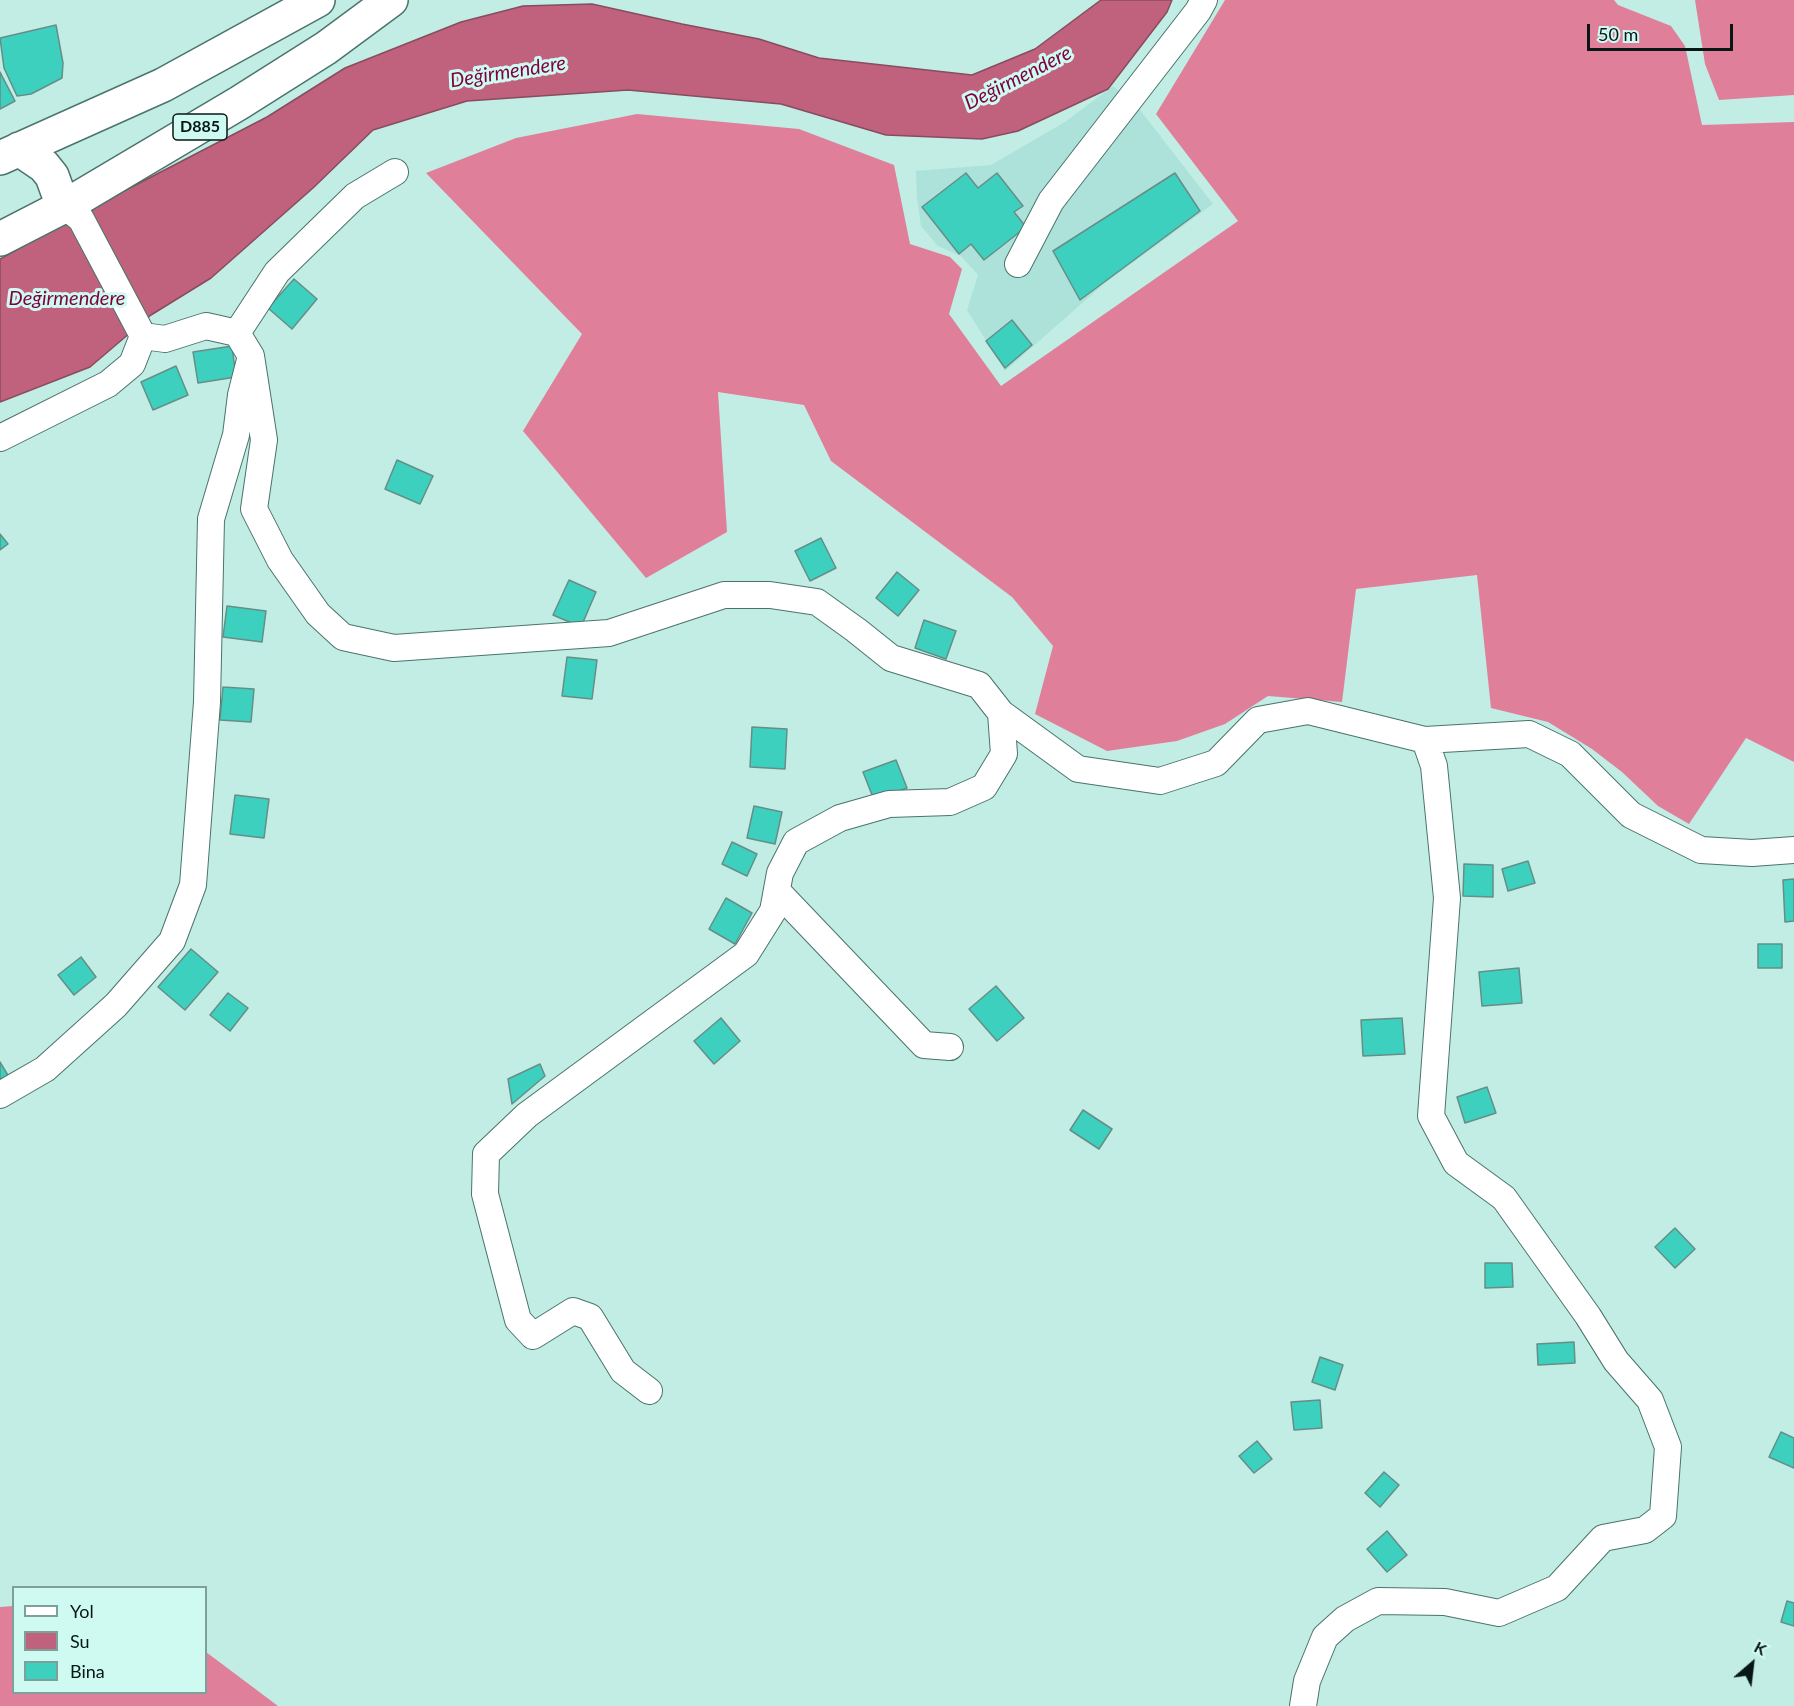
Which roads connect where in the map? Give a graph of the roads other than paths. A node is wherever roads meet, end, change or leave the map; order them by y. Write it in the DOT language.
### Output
graph roads {
  1 [pos="318,0"];
  2 [pos="391,0"];
  3 [pos="1204,0"];
  4 [pos="10,153"];
  5 [pos="395,172"];
  6 [pos="70,214"];
  7 [pos="0,239"];
  8 [pos="1018,264"];
  9 [pos="237,333"];
  10 [pos="143,336"];
  11 [pos="251,356"];
  12 [pos="0,438"];
  13 [pos="1001,713"];
  14 [pos="1425,740"];
  15 [pos="1794,850"];
  16 [pos="777,891"];
  17 [pos="950,1047"];
  18 [pos="0,1095"];
  19 [pos="649,1391"];
  20 [pos="1303,1706"];
  1 -- 4 [label="highway"];
  2 -- 6 [label="highway, D885"];
  3 -- 8 [label="street"];
  4 -- 6 [label="highway"];
  5 -- 9 [label="street"];
  6 -- 7 [label="highway, D885"];
  6 -- 10 [label="street"];
  9 -- 10 [label="street"];
  9 -- 11 [label="street"];
  10 -- 12 [label="street"];
  11 -- 13 [label="street"];
  11 -- 18 [label="street"];
  13 -- 14 [label="street"];
  13 -- 16 [label="street"];
  14 -- 15 [label="street"];
  14 -- 20 [label="street"];
  16 -- 17 [label="street"];
  16 -- 19 [label="street"];
}
